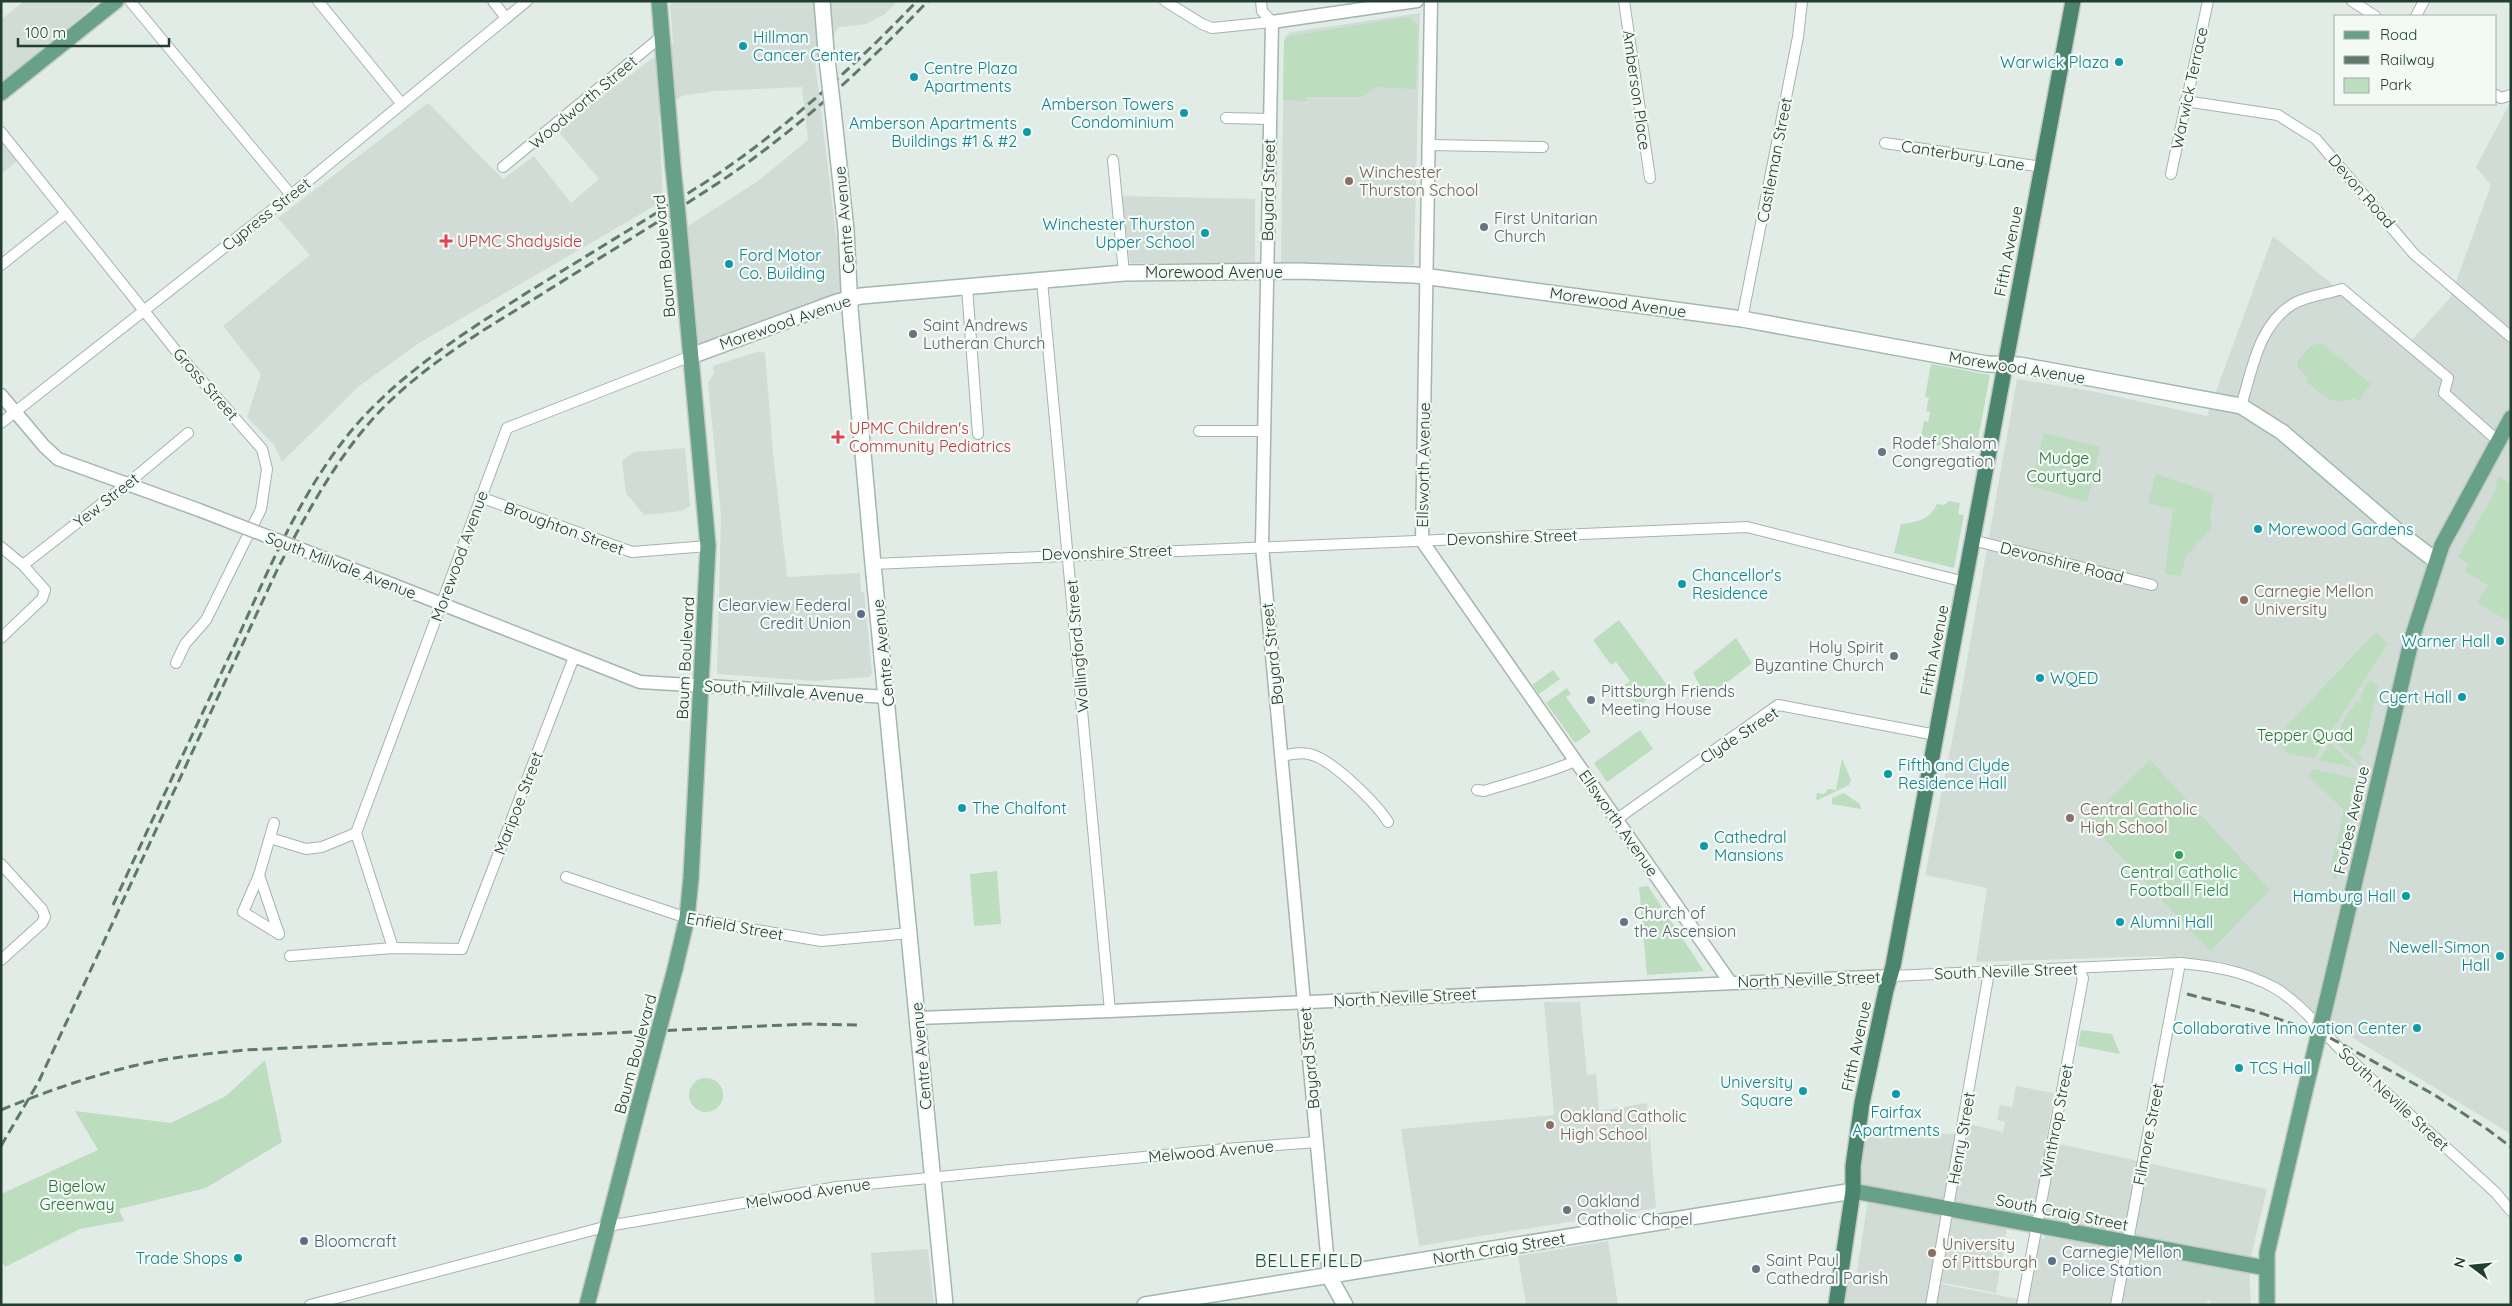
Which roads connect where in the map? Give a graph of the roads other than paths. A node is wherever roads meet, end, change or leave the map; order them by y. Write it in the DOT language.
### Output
graph roads {
  1 [pos="116,1"];
  2 [pos="130,1"];
  3 [pos="318,1"];
  4 [pos="493,1"];
  5 [pos="527,1"];
  6 [pos="659,1"];
  7 [pos="822,1"];
  8 [pos="1165,1"];
  9 [pos="1261,1"];
  10 [pos="1417,1"];
  11 [pos="1431,1"];
  12 [pos="1624,1"];
  13 [pos="1802,1"];
  14 [pos="2073,1"];
  15 [pos="2208,1"];
  16 [pos="2352,1"];
  17 [pos="2424,1"];
  18 [pos="2373,15"];
  19 [pos="2417,15"];
  20 [pos="506,18"];
  21 [pos="1272,22"];
  22 [pos="662,36"];
  23 [pos="1,93"];
  24 [pos="2185,102"];
  25 [pos="401,103"];
  26 [pos="1226,118"];
  27 [pos="1270,119"];
  28 [pos="1,132"];
  29 [pos="1885,144"];
  30 [pos="1429,145"];
  31 [pos="1543,147"];
  32 [pos="1114,160"];
  33 [pos="503,167"];
  34 [pos="2042,167"];
  35 [pos="2171,174"];
  36 [pos="1650,178"];
  37 [pos="291,195"];
  38 [pos="65,214"];
  39 [pos="1,265"];
  40 [pos="1267,272"];
  41 [pos="1124,273"];
  42 [pos="1427,276"];
  43 [pos="1042,281"];
  44 [pos="967,287"];
  45 [pos="850,298"];
  46 [pos="146,310"];
  47 [pos="1742,319"];
  48 [pos="2511,337"];
  49 [pos="690,356"];
  50 [pos="2005,364"];
  51 [pos="1,395"];
  52 [pos="2241,406"];
  53 [pos="15,412"];
  54 [pos="2511,418"];
  55 [pos="1,423"];
  56 [pos="1199,431"];
  57 [pos="1263,432"];
  58 [pos="188,433"];
  59 [pos="978,434"];
  60 [pos="2498,440"];
  61 [pos="127,484"];
  62 [pos="480,497"];
  63 [pos="1972,540"];
  64 [pos="1422,541"];
  65 [pos="708,546"];
  66 [pos="1262,546"];
  67 [pos="2,548"];
  68 [pos="1068,554"];
  69 [pos="2435,560"];
  70 [pos="873,564"];
  71 [pos="23,565"];
  72 [pos="1965,582"];
  73 [pos="2152,585"];
  74 [pos="441,604"];
  75 [pos="1,638"];
  76 [pos="574,657"];
  77 [pos="176,663"];
  78 [pos="701,686"];
  79 [pos="888,698"];
  80 [pos="1936,735"];
  81 [pos="1282,756"];
  82 [pos="1575,761"];
  83 [pos="1477,790"];
  84 [pos="1617,819"];
  85 [pos="1388,822"];
  86 [pos="274,823"];
  87 [pos="356,833"];
  88 [pos="270,838"];
  89 [pos="1,864"];
  90 [pos="258,875"];
  91 [pos="566,877"];
  92 [pos="687,918"];
  93 [pos="910,934"];
  94 [pos="393,948"];
  95 [pos="290,956"];
  96 [pos="1,960"];
  97 [pos="2180,962"];
  98 [pos="2078,968"];
  99 [pos="1989,972"];
  100 [pos="1892,976"];
  101 [pos="1730,982"];
  102 [pos="1304,1002"];
  103 [pos="1110,1011"];
  104 [pos="918,1018"];
  105 [pos="1317,1142"];
  106 [pos="933,1177"];
  107 [pos="1853,1191"];
  108 [pos="1948,1209"];
  109 [pos="2511,1210"];
  110 [pos="2037,1225"];
  111 [pos="608,1226"];
  112 [pos="2127,1242"];
  113 [pos="2266,1268"];
  114 [pos="1329,1276"];
  115 [pos="310,1305"];
  116 [pos="587,1305"];
  117 [pos="945,1305"];
  118 [pos="1145,1305"];
  119 [pos="1345,1305"];
  120 [pos="1836,1305"];
  121 [pos="1931,1305"];
  122 [pos="2022,1305"];
  123 [pos="2116,1305"];
  124 [pos="2267,1305"];
  1 -- 23 [label="main road"];
  2 -- 37 [label="street"];
  3 -- 25 [label="street"];
  4 -- 20 [label="street"];
  5 -- 20 [label="street, Cypress Street"];
  6 -- 22 [label="main road, Baum Boulevard"];
  7 -- 45 [label="main road, Centre Avenue, bridge"];
  8 -- 21 [label="street"];
  9 -- 21 [label="street, Bayard Street"];
  10 -- 21 [label="street"];
  11 -- 30 [label="street, Ellsworth Avenue"];
  12 -- 36 [label="street, Amberson Place"];
  13 -- 47 [label="street, Castleman Street"];
  14 -- 34 [label="highway, Fifth Avenue"];
  15 -- 24 [label="street, Warwick Terrace"];
  16 -- 18 [label="street"];
  17 -- 19 [label="street"];
  20 -- 25 [label="street, Cypress Street"];
  21 -- 27 [label="street, Bayard Street"];
  22 -- 33 [label="street, Woodworth Street"];
  22 -- 49 [label="main road, Baum Boulevard, bridge"];
  24 -- 35 [label="street, Warwick Terrace"];
  24 -- 48 [label="street, Devon Road"];
  25 -- 37 [label="street, Cypress Street"];
  26 -- 27 [label="street"];
  27 -- 40 [label="street, Bayard Street"];
  28 -- 38 [label="street, Gross Street"];
  29 -- 34 [label="street, Canterbury Lane"];
  30 -- 31 [label="street"];
  30 -- 42 [label="street, Ellsworth Avenue"];
  32 -- 41 [label="street"];
  34 -- 50 [label="highway, Fifth Avenue"];
  37 -- 46 [label="street, Cypress Street"];
  38 -- 39 [label="street"];
  38 -- 46 [label="street, Gross Street"];
  40 -- 41 [label="main road, Morewood Avenue"];
  40 -- 42 [label="main road, Morewood Avenue"];
  40 -- 57 [label="street, Bayard Street"];
  41 -- 43 [label="main road, Morewood Avenue"];
  42 -- 47 [label="main road, Morewood Avenue"];
  42 -- 64 [label="street, Ellsworth Avenue"];
  43 -- 44 [label="main road, Morewood Avenue"];
  43 -- 68 [label="street, Wallingford Street"];
  44 -- 45 [label="main road, Morewood Avenue"];
  44 -- 59 [label="street"];
  45 -- 49 [label="main road, Morewood Avenue"];
  45 -- 70 [label="main road, Centre Avenue"];
  46 -- 53 [label="street, Cypress Street"];
  46 -- 77 [label="street, Gross Street"];
  47 -- 50 [label="main road, Morewood Avenue"];
  49 -- 62 [label="street, Morewood Avenue"];
  49 -- 65 [label="main road, Baum Boulevard"];
  50 -- 52 [label="main road, Morewood Avenue"];
  50 -- 63 [label="highway, Fifth Avenue"];
  51 -- 53 [label="street, South Millvale Avenue"];
  52 -- 60 [label="street"];
  52 -- 69 [label="main road, Morewood Avenue"];
  53 -- 55 [label="street, Cypress Street"];
  53 -- 61 [label="street, South Millvale Avenue"];
  54 -- 60 [label="main road, Forbes Avenue"];
  56 -- 57 [label="street"];
  57 -- 66 [label="street, Bayard Street"];
  58 -- 61 [label="street, Yew Street"];
  60 -- 69 [label="main road, Forbes Avenue"];
  61 -- 71 [label="street, Yew Street"];
  61 -- 74 [label="street, South Millvale Avenue, bridge"];
  62 -- 65 [label="street, Broughton Street"];
  62 -- 74 [label="street, Morewood Avenue"];
  63 -- 72 [label="highway, Fifth Avenue"];
  63 -- 73 [label="street, Devonshire Road"];
  64 -- 66 [label="street, Devonshire Street"];
  64 -- 72 [label="street, Devonshire Street"];
  64 -- 82 [label="street, Ellsworth Avenue"];
  65 -- 78 [label="main road, Baum Boulevard"];
  66 -- 68 [label="street, Devonshire Street"];
  66 -- 81 [label="street, Bayard Street"];
  67 -- 71 [label="street"];
  68 -- 70 [label="street, Devonshire Street"];
  68 -- 103 [label="street, Wallingford Street"];
  69 -- 113 [label="main road, Forbes Avenue, bridge"];
  70 -- 79 [label="main road, Centre Avenue"];
  71 -- 75 [label="street"];
  72 -- 80 [label="highway, Fifth Avenue"];
  74 -- 76 [label="street, South Millvale Avenue"];
  74 -- 87 [label="street, Morewood Avenue"];
  76 -- 78 [label="street, South Millvale Avenue"];
  76 -- 94 [label="street, Maripoe Street"];
  78 -- 79 [label="street, South Millvale Avenue"];
  78 -- 92 [label="main road, Baum Boulevard"];
  79 -- 93 [label="main road, Centre Avenue"];
  80 -- 84 [label="street, Clyde Street"];
  80 -- 100 [label="highway, Fifth Avenue"];
  81 -- 85 [label="street"];
  81 -- 102 [label="street, Bayard Street"];
  82 -- 83 [label="street"];
  82 -- 84 [label="street, Ellsworth Avenue"];
  84 -- 101 [label="street, Ellsworth Avenue"];
  86 -- 88 [label="street"];
  87 -- 88 [label="street"];
  87 -- 94 [label="street"];
  88 -- 90 [label="street"];
  89 -- 96 [label="street"];
  90 -- 90 [label="street"];
  91 -- 92 [label="street, Enfield Street"];
  92 -- 93 [label="street, Enfield Street"];
  92 -- 111 [label="main road, Baum Boulevard, bridge"];
  93 -- 104 [label="main road, Centre Avenue"];
  94 -- 95 [label="street"];
  97 -- 98 [label="street, South Neville Street"];
  97 -- 109 [label="street, South Neville Street"];
  97 -- 112 [label="street, Filmore Street"];
  98 -- 99 [label="street, South Neville Street"];
  98 -- 110 [label="street, Winthrop Street"];
  99 -- 100 [label="street, South Neville Street"];
  99 -- 108 [label="street, Henry Street"];
  100 -- 101 [label="street, North Neville Street"];
  100 -- 107 [label="highway, Fifth Avenue"];
  101 -- 102 [label="street, North Neville Street"];
  102 -- 103 [label="street, North Neville Street"];
  102 -- 105 [label="street, Bayard Street"];
  103 -- 104 [label="street, North Neville Street"];
  104 -- 106 [label="main road, Centre Avenue"];
  105 -- 106 [label="street, Melwood Avenue"];
  105 -- 114 [label="street, Bayard Street"];
  106 -- 111 [label="street, Melwood Avenue"];
  106 -- 117 [label="main road, Centre Avenue"];
  107 -- 108 [label="main road, South Craig Street"];
  107 -- 114 [label="main road, North Craig Street"];
  107 -- 120 [label="highway, Fifth Avenue"];
  108 -- 110 [label="main road, South Craig Street"];
  108 -- 121 [label="street, Henry Street"];
  110 -- 112 [label="main road, South Craig Street"];
  110 -- 122 [label="street, Winthrop Street"];
  111 -- 115 [label="street, Melwood Avenue"];
  111 -- 116 [label="main road, Baum Boulevard"];
  112 -- 113 [label="main road, South Craig Street"];
  112 -- 123 [label="street, Filmore Street"];
  113 -- 124 [label="main road, Forbes Avenue"];
  114 -- 118 [label="main road, North Craig Street"];
  114 -- 119 [label="main road, Bayard Street"];
}
